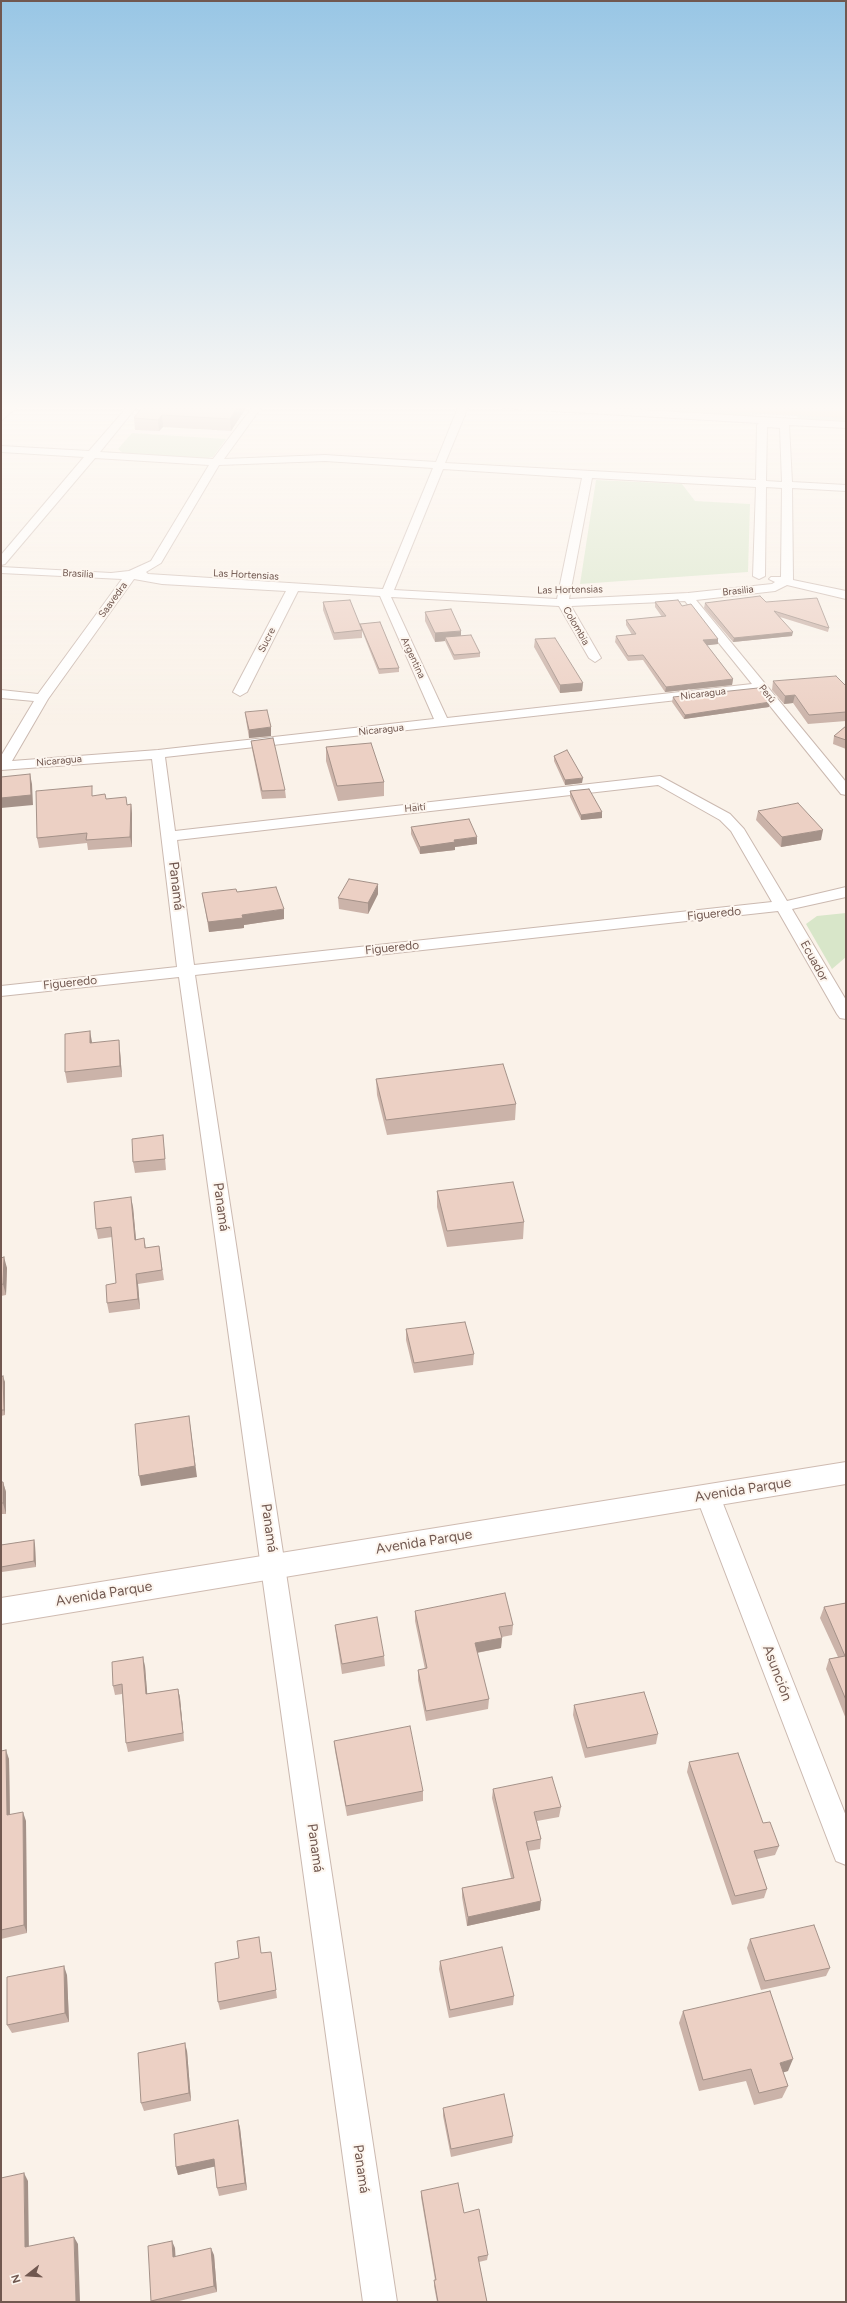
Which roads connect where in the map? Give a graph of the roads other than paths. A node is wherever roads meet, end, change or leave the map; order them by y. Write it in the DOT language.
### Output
graph roads {
  1 [pos="43,512"];
  2 [pos="186,512"];
  3 [pos="420,512"];
  4 [pos="580,512"];
  5 [pos="759,512"];
  6 [pos="787,512"];
  7 [pos="1,562"];
  8 [pos="1,570"];
  9 [pos="130,575"];
  10 [pos="758,576"];
  11 [pos="744,578"];
  12 [pos="787,581"];
  13 [pos="294,587"];
  14 [pos="388,587"];
  15 [pos="624,588"];
  16 [pos="846,595"];
  17 [pos="563,597"];
  18 [pos="688,597"];
  19 [pos="595,658"];
  20 [pos="760,687"];
  21 [pos="240,692"];
  22 [pos="1,694"];
  23 [pos="42,698"];
  24 [pos="443,723"];
  25 [pos="158,754"];
  26 [pos="2,766"];
  27 [pos="660,780"];
  28 [pos="846,791"];
  29 [pos="169,836"];
  30 [pos="846,892"];
  31 [pos="784,906"];
  32 [pos="186,970"];
  33 [pos="1,991"];
  34 [pos="846,1014"];
  35 [pos="846,1473"];
  36 [pos="708,1496"];
  37 [pos="274,1566"];
  38 [pos="1,1611"];
  39 [pos="846,1851"];
  40 [pos="380,2302"];
  1 -- 7 [label="street"];
  2 -- 9 [label="street, Saavedra"];
  3 -- 14 [label="street"];
  4 -- 17 [label="street, Colombia"];
  5 -- 10 [label="street"];
  6 -- 12 [label="street"];
  8 -- 9 [label="street, Brasilia"];
  9 -- 13 [label="street, Las Hortensias"];
  9 -- 14 [label="street, Las Hortensias"];
  9 -- 23 [label="street, Saavedra"];
  10 -- 11 [label="street"];
  10 -- 12 [label="street"];
  12 -- 16 [label="street"];
  12 -- 18 [label="street, Brasilia"];
  13 -- 14 [label="street, Las Hortensias"];
  13 -- 21 [label="street, Sucre"];
  14 -- 17 [label="street, Las Hortensias"];
  14 -- 24 [label="street, Argentina"];
  15 -- 17 [label="street, Las Hortensias"];
  17 -- 18 [label="street, Las Hortensias"];
  17 -- 19 [label="street, Colombia"];
  18 -- 20 [label="street, Perú"];
  20 -- 24 [label="street, Nicaragua"];
  20 -- 28 [label="street, Perú"];
  22 -- 23 [label="street"];
  23 -- 26 [label="street, Saavedra"];
  24 -- 25 [label="street, Nicaragua"];
  25 -- 26 [label="street, Nicaragua"];
  25 -- 29 [label="street, Panamá"];
  27 -- 29 [label="street, Haití"];
  27 -- 31 [label="street, Ecuador"];
  29 -- 32 [label="street, Panamá"];
  30 -- 31 [label="street, Figueredo"];
  31 -- 32 [label="street, Figueredo"];
  31 -- 34 [label="street, Ecuador"];
  32 -- 33 [label="street, Figueredo"];
  32 -- 37 [label="street, Panamá"];
  35 -- 36 [label="street, Avenida Parque"];
  36 -- 37 [label="street, Avenida Parque"];
  36 -- 39 [label="street, Asunción"];
  37 -- 38 [label="street, Avenida Parque"];
  37 -- 40 [label="street, Panamá"];
}
